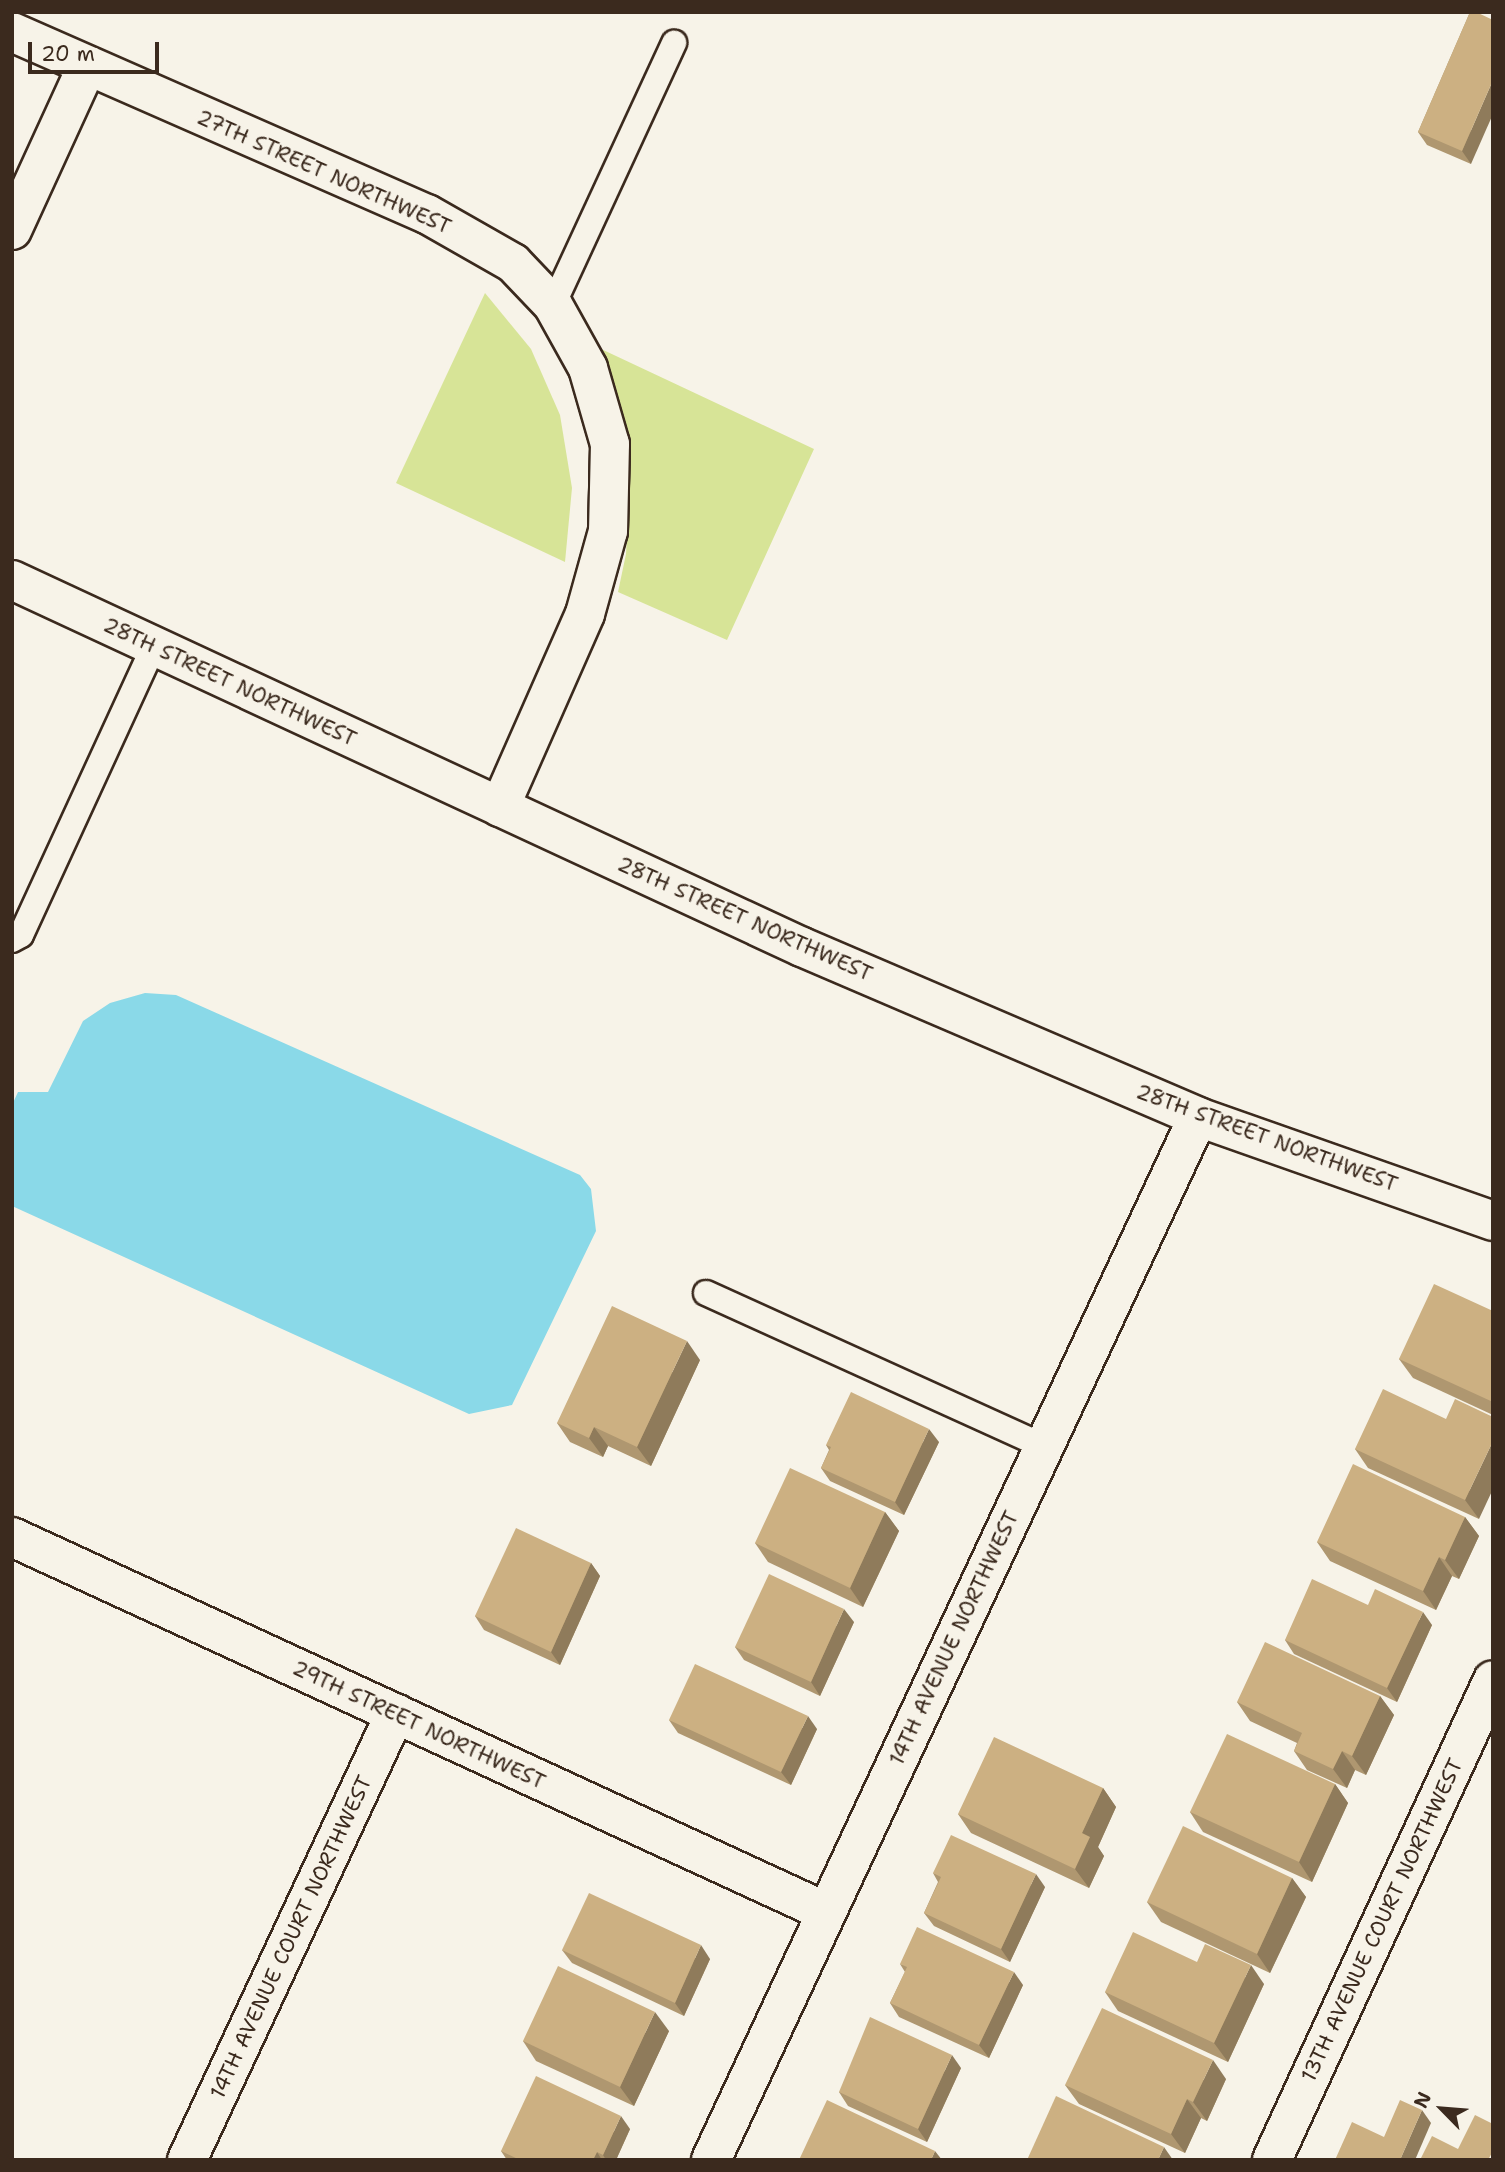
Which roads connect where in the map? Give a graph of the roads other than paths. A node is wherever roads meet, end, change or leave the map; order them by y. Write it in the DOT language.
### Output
graph roads {
  1 [pos="12,32"];
  2 [pos="674,43"];
  3 [pos="87,66"];
  4 [pos="12,230"];
  5 [pos="553,305"];
  6 [pos="12,580"];
  7 [pos="154,646"];
  8 [pos="500,807"];
  9 [pos="12,940"];
  10 [pos="1199,1117"];
  11 [pos="1493,1221"];
  12 [pos="706,1293"];
  13 [pos="1044,1446"];
  14 [pos="12,1537"];
  15 [pos="1493,1680"];
  16 [pos="395,1713"];
  17 [pos="826,1912"];
  18 [pos="187,2160"];
  19 [pos="711,2160"];
  20 [pos="1272,2160"];
  1 -- 3 [label="street, 27TH STREET NORTHWEST"];
  2 -- 5 [label="lane"];
  3 -- 4 [label="street"];
  3 -- 5 [label="street, 27TH STREET NORTHWEST"];
  5 -- 8 [label="street, 27TH STREET NORTHWEST"];
  6 -- 7 [label="street, 28TH STREET NORTHWEST"];
  7 -- 8 [label="street, 28TH STREET NORTHWEST"];
  7 -- 9 [label="lane"];
  8 -- 10 [label="street, 28TH STREET NORTHWEST"];
  10 -- 11 [label="street, 28TH STREET NORTHWEST"];
  10 -- 13 [label="street, 14TH AVENUE NORTHWEST"];
  12 -- 13 [label="lane"];
  13 -- 17 [label="street, 14TH AVENUE NORTHWEST"];
  14 -- 16 [label="street, 29TH STREET NORTHWEST"];
  15 -- 20 [label="street, 13TH AVENUE COURT NORTHWEST"];
  16 -- 17 [label="street, 29TH STREET NORTHWEST"];
  16 -- 18 [label="street, 14TH AVENUE COURT NORTHWEST"];
  17 -- 19 [label="street, 14TH AVENUE NORTHWEST"];
}
